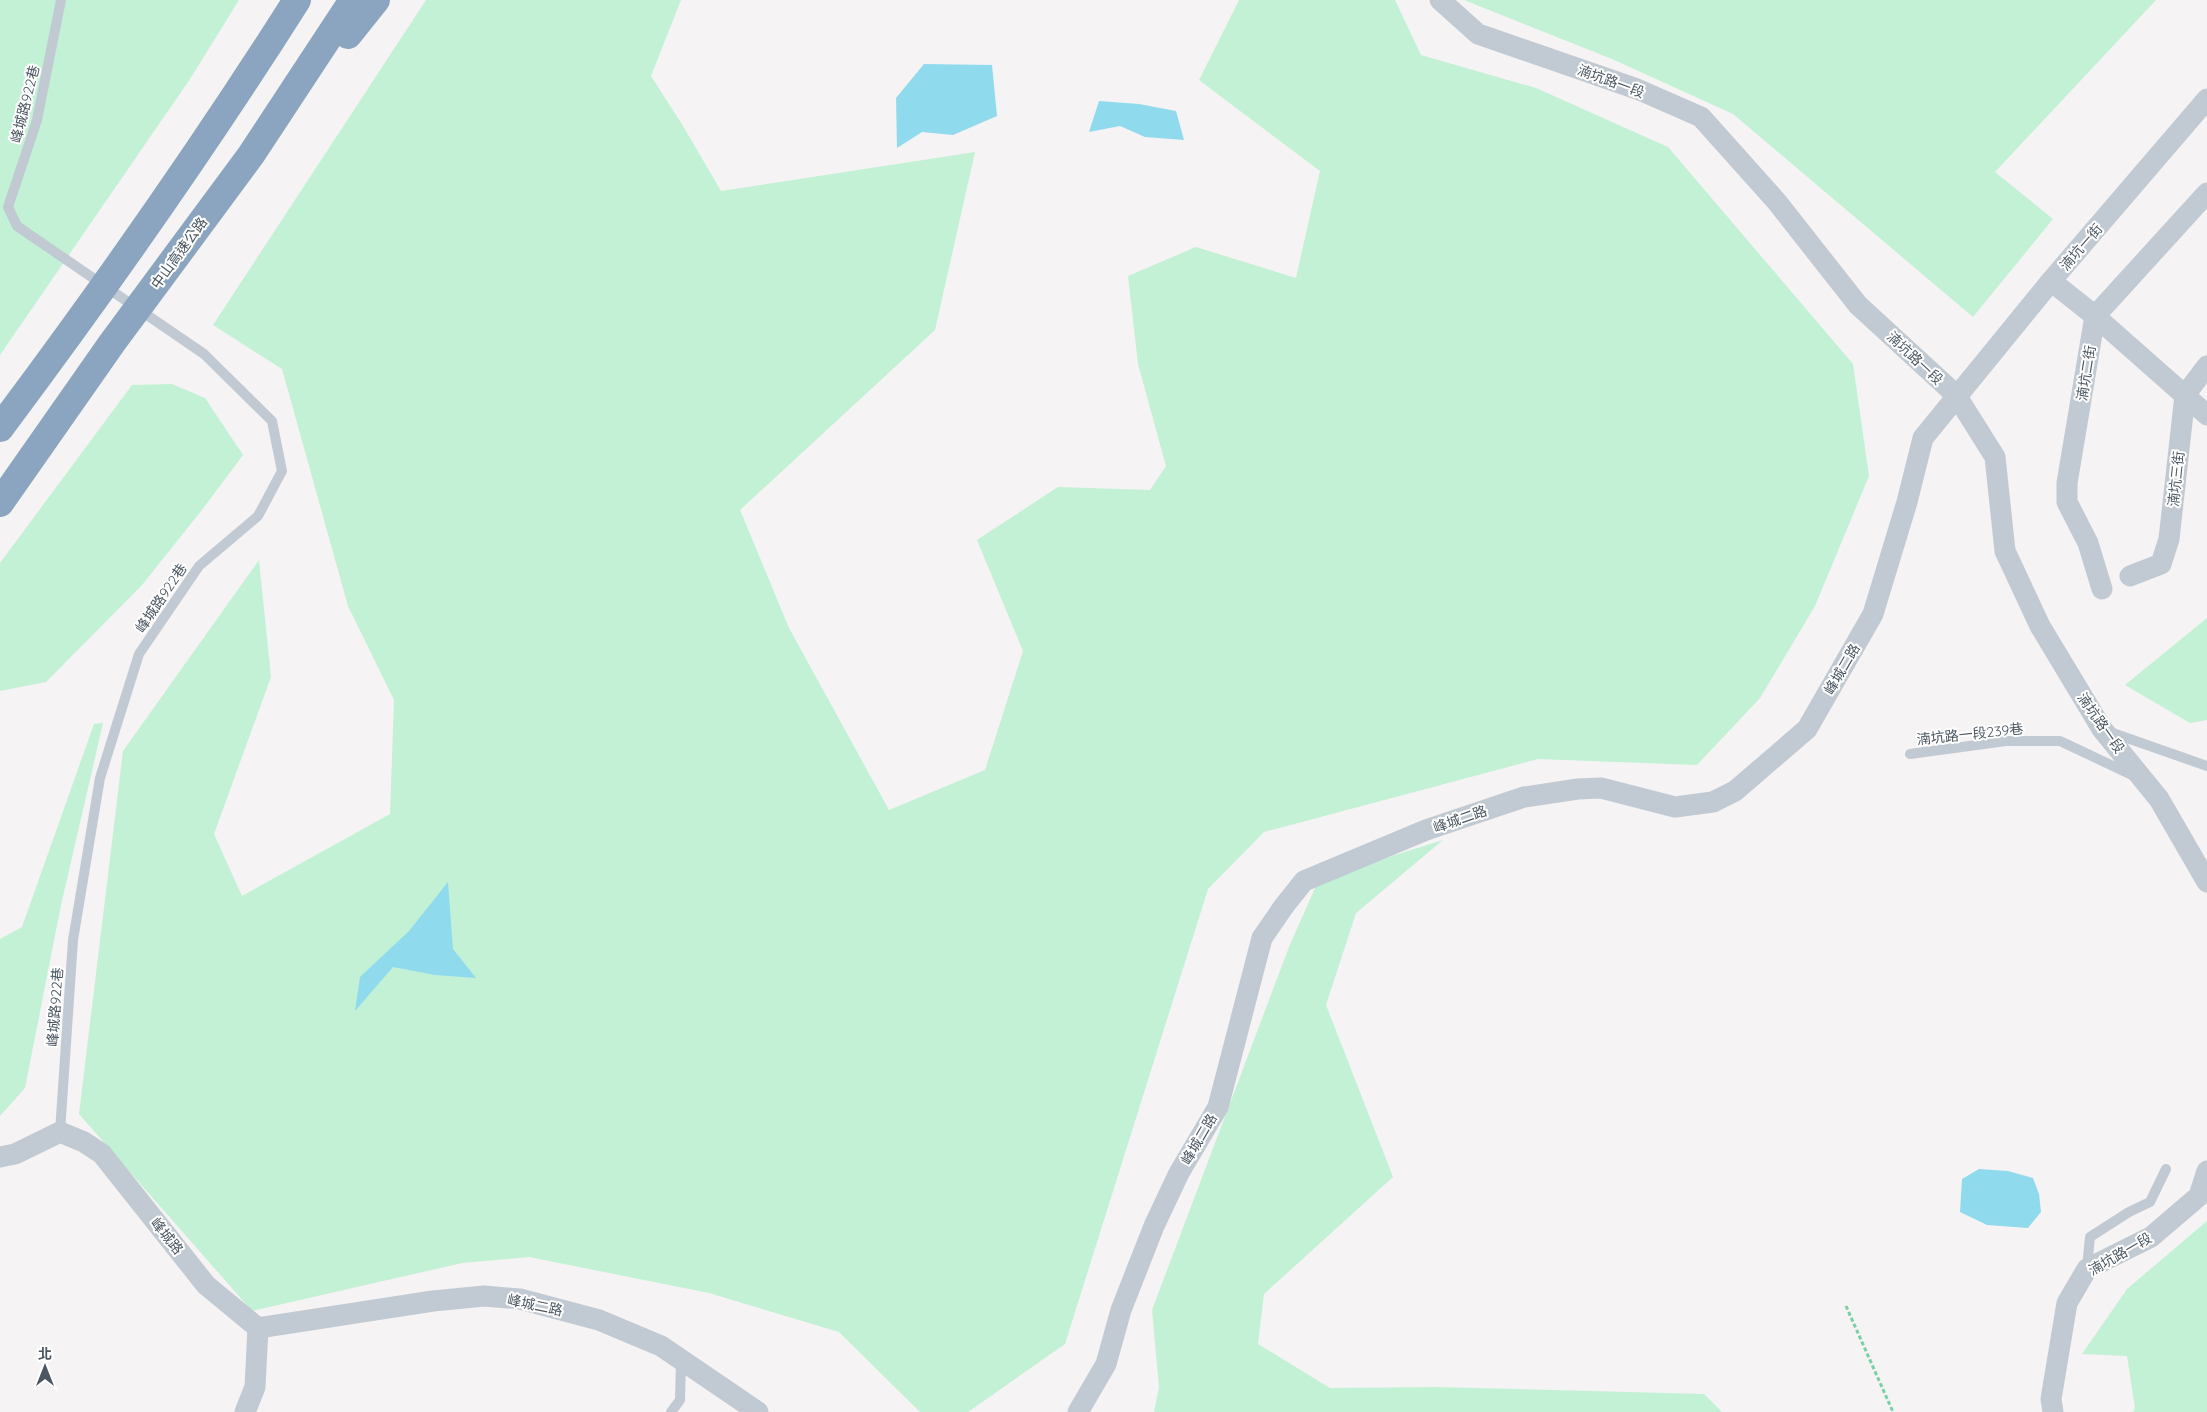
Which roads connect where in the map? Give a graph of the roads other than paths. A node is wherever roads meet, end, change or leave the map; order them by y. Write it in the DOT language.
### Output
graph roads {
  1 [pos="61,0"];
  2 [pos="296,0"];
  3 [pos="353,0"];
  4 [pos="376,0"];
  5 [pos="1440,0"];
  6 [pos="2206,103"];
  7 [pos="251,155"];
  8 [pos="2207,193"];
  9 [pos="2051,281"];
  10 [pos="2095,316"];
  11 [pos="2207,366"];
  12 [pos="1956,395"];
  13 [pos="2185,395"];
  14 [pos="2207,415"];
  15 [pos="0,428"];
  16 [pos="0,503"];
  17 [pos="2130,576"];
  18 [pos="2102,589"];
  19 [pos="2102,729"];
  20 [pos="1910,754"];
  21 [pos="2207,766"];
  22 [pos="2145,781"];
  23 [pos="2207,882"];
  24 [pos="60,1132"];
  25 [pos="0,1158"];
  26 [pos="2166,1169"];
  27 [pos="2207,1171"];
  28 [pos="2087,1270"];
  29 [pos="258,1328"];
  30 [pos="681,1360"];
  31 [pos="245,1412"];
  32 [pos="671,1412"];
  33 [pos="758,1412"];
  34 [pos="1078,1412"];
  35 [pos="2053,1412"];
  1 -- 24 [label="lane, 峰城路922巷"];
  2 -- 15 [label="highway"];
  3 -- 7 [label="highway, 中山高速公路"];
  4 -- 7 [label="highway"];
  5 -- 12 [label="street, 湳坑路一段"];
  6 -- 9 [label="street, 湳坑一街"];
  7 -- 16 [label="highway, 中山高速公路"];
  8 -- 10 [label="street"];
  9 -- 10 [label="street"];
  9 -- 12 [label="street, 湳坑一街"];
  10 -- 13 [label="street"];
  10 -- 18 [label="street, 湳坑二街"];
  11 -- 13 [label="street"];
  12 -- 19 [label="street, 湳坑路一段"];
  12 -- 34 [label="street, 峰城二路"];
  13 -- 14 [label="street"];
  13 -- 17 [label="street, 湳坑三街"];
  19 -- 21 [label="lane"];
  19 -- 22 [label="street, 湳坑路一段"];
  20 -- 22 [label="lane, 湳坑路一段239巷"];
  22 -- 23 [label="street, 湳坑路一段"];
  24 -- 25 [label="street"];
  24 -- 29 [label="street, 峰城路"];
  26 -- 28 [label="lane"];
  27 -- 28 [label="street, 湳坑路一段"];
  28 -- 35 [label="street, 湳坑路一段"];
  29 -- 30 [label="street, 峰城二路"];
  29 -- 31 [label="street"];
  30 -- 32 [label="lane"];
  30 -- 33 [label="street, 峰城二路"];
}
